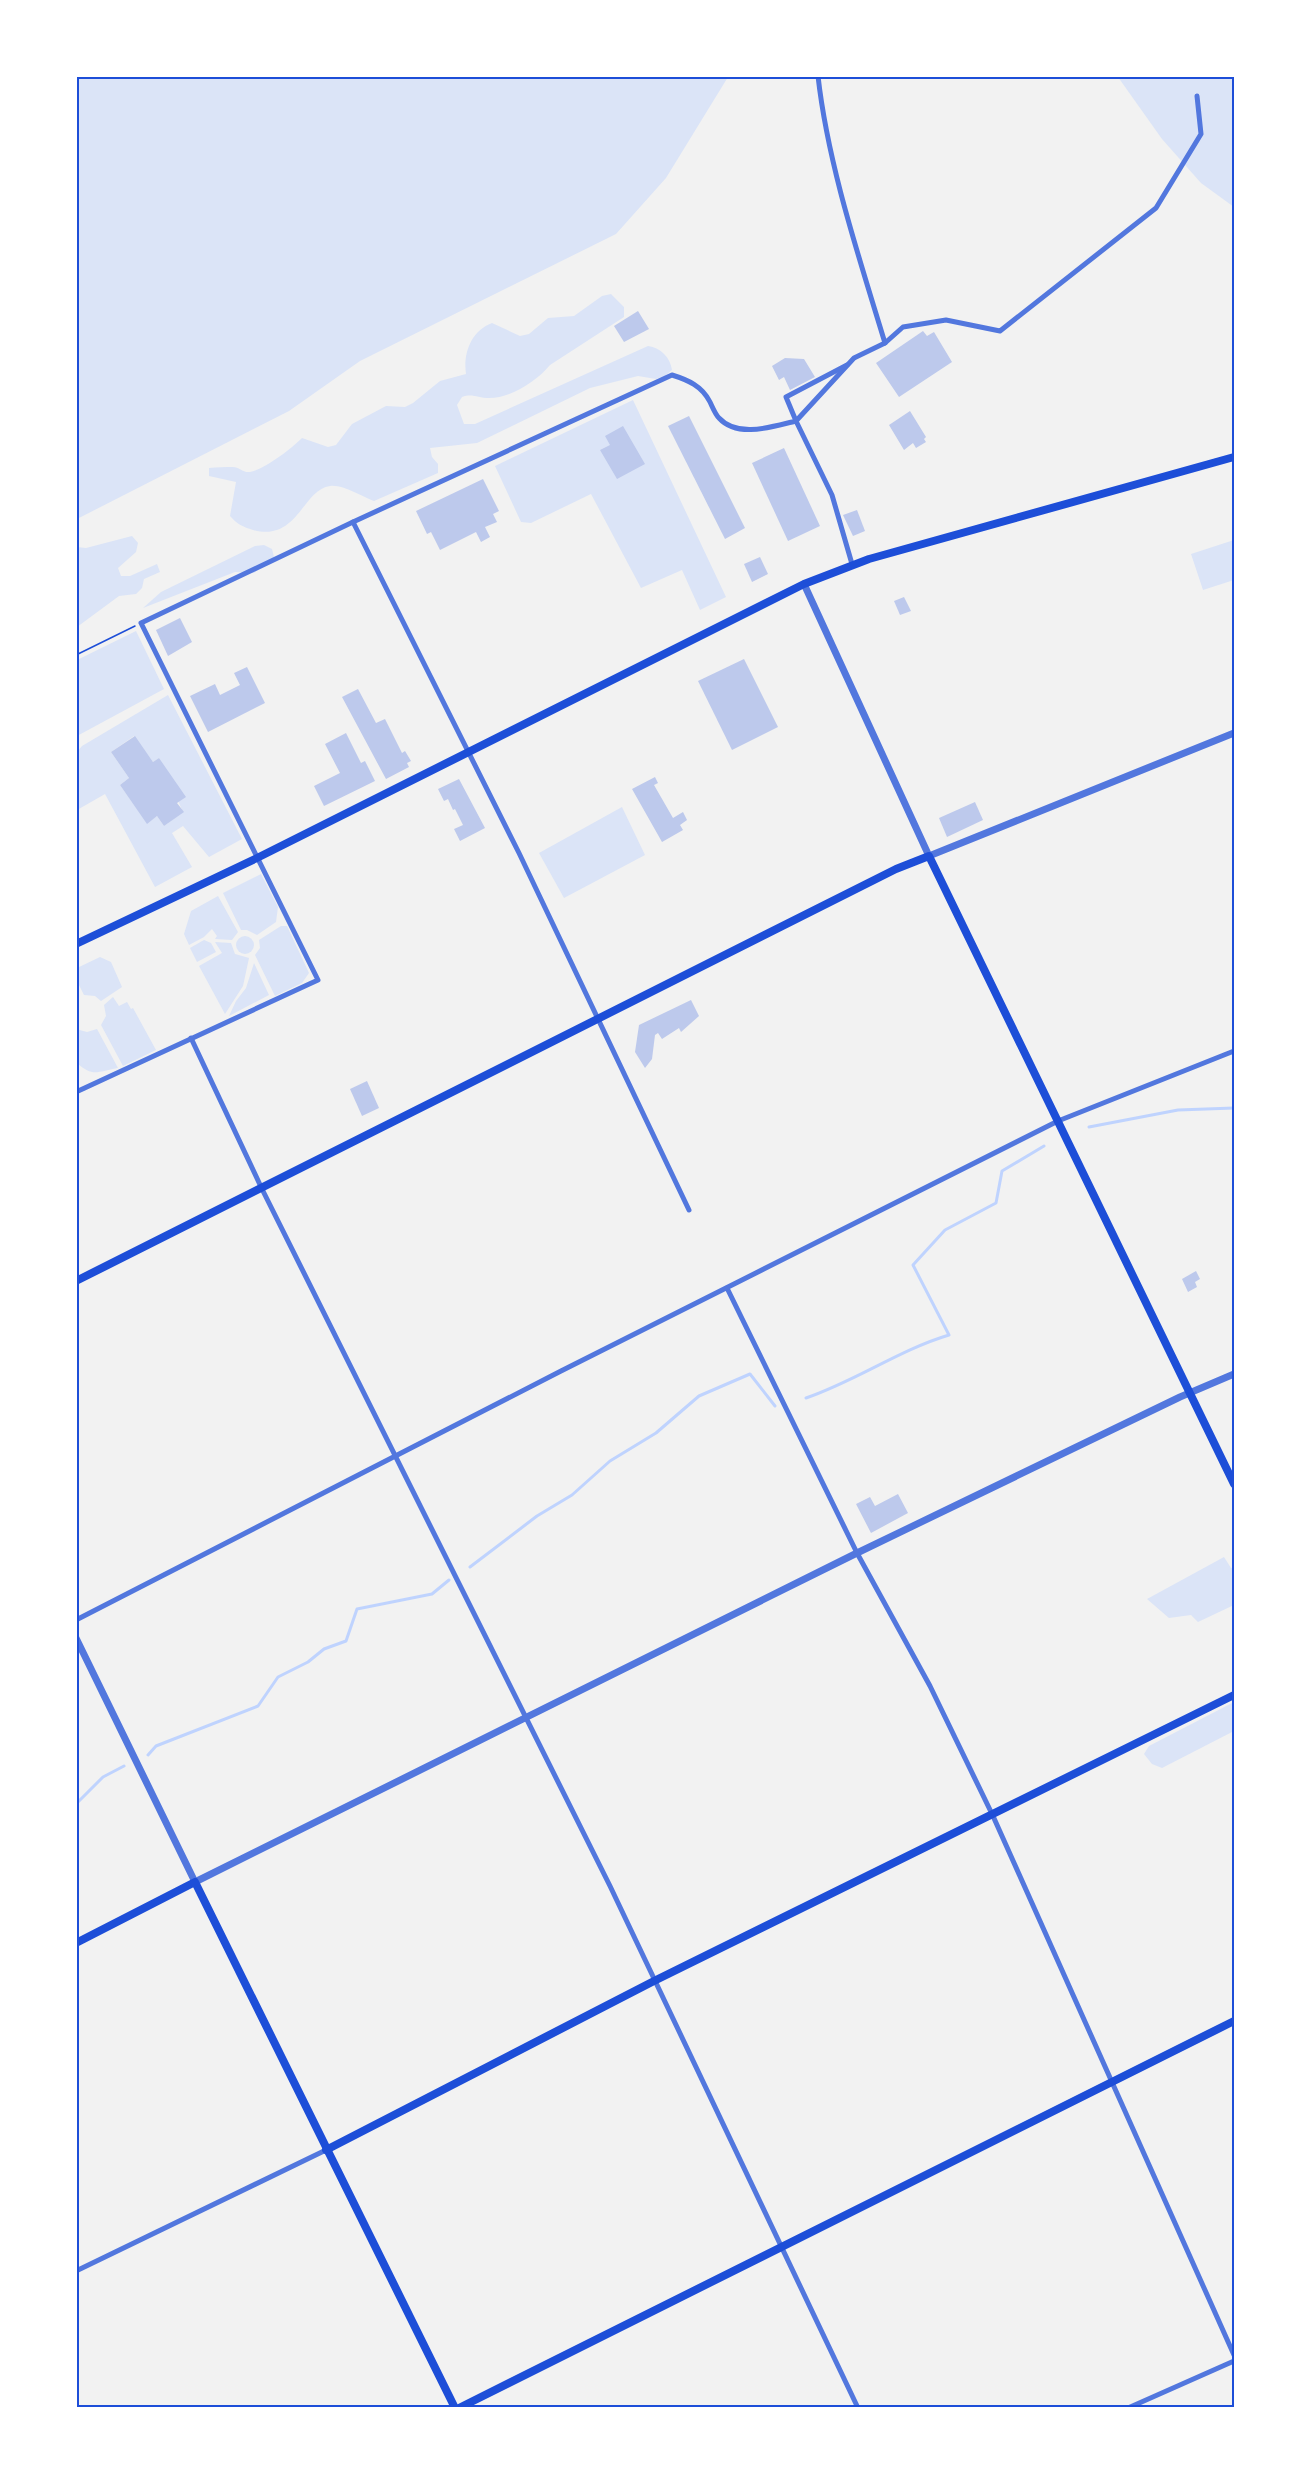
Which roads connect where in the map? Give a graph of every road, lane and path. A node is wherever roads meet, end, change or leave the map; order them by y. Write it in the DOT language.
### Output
graph roads {
  1 [pos="818,76"];
  2 [pos="1197,96"];
  3 [pos="885,343"];
  4 [pos="847,365"];
  5 [pos="796,421"];
  6 [pos="1234,457"];
  7 [pos="353,522"];
  8 [pos="852,564"];
  9 [pos="804,584"];
  10 [pos="141,623"];
  11 [pos="76,655"];
  12 [pos="1234,734"];
  13 [pos="468,752"];
  14 [pos="929,856"];
  15 [pos="257,858"];
  16 [pos="76,944"];
  17 [pos="600,1018"];
  18 [pos="191,1038"];
  19 [pos="1234,1050"];
  20 [pos="76,1092"];
  21 [pos="1058,1121"];
  22 [pos="262,1189"];
  23 [pos="689,1210"];
  24 [pos="76,1281"];
  25 [pos="727,1288"];
  26 [pos="1234,1374"];
  27 [pos="1190,1394"];
  28 [pos="398,1456"];
  29 [pos="1234,1484"];
  30 [pos="857,1553"];
  31 [pos="76,1620"];
  32 [pos="76,1638"];
  33 [pos="1234,1695"];
  34 [pos="526,1717"];
  35 [pos="993,1816"];
  36 [pos="195,1882"];
  37 [pos="76,1943"];
  38 [pos="654,1981"];
  39 [pos="1234,2021"];
  40 [pos="1112,2082"];
  41 [pos="326,2150"];
  42 [pos="779,2246"];
  43 [pos="76,2271"];
  44 [pos="1234,2355"];
  45 [pos="1234,2361"];
  46 [pos="457,2408"];
  47 [pos="858,2408"];
  48 [pos="1128,2408"];
  1 -- 3 [label="street"];
  2 -- 3 [label="street"];
  3 -- 4 [label="street"];
  4 -- 5 [label="street"];
  4 -- 5 [label="street"];
  5 -- 7 [label="street"];
  5 -- 8 [label="street"];
  6 -- 8 [label="main road"];
  7 -- 10 [label="street"];
  7 -- 13 [label="street"];
  8 -- 9 [label="main road"];
  9 -- 13 [label="main road"];
  9 -- 14 [label="street"];
  10 -- 11 [label="path"];
  10 -- 15 [label="street"];
  12 -- 14 [label="street"];
  13 -- 15 [label="main road"];
  13 -- 17 [label="street"];
  14 -- 17 [label="main road"];
  14 -- 21 [label="main road"];
  15 -- 16 [label="main road"];
  15 -- 18 [label="street"];
  17 -- 22 [label="main road"];
  17 -- 23 [label="street"];
  18 -- 20 [label="street"];
  18 -- 22 [label="street"];
  19 -- 21 [label="street"];
  21 -- 25 [label="street"];
  21 -- 27 [label="main road"];
  22 -- 24 [label="main road"];
  22 -- 28 [label="street"];
  25 -- 28 [label="street"];
  25 -- 30 [label="street"];
  26 -- 27 [label="street"];
  27 -- 29 [label="main road"];
  27 -- 30 [label="street"];
  28 -- 31 [label="street"];
  28 -- 34 [label="street"];
  30 -- 34 [label="street"];
  30 -- 35 [label="street"];
  32 -- 36 [label="street"];
  33 -- 35 [label="main road"];
  34 -- 36 [label="street"];
  34 -- 38 [label="street"];
  35 -- 38 [label="main road"];
  35 -- 40 [label="street"];
  36 -- 37 [label="main road"];
  36 -- 41 [label="main road"];
  38 -- 41 [label="main road"];
  38 -- 42 [label="street"];
  39 -- 40 [label="main road"];
  40 -- 42 [label="main road"];
  40 -- 44 [label="street"];
  41 -- 43 [label="street"];
  41 -- 46 [label="main road"];
  42 -- 46 [label="main road"];
  42 -- 47 [label="street"];
  45 -- 48 [label="street"];
}
